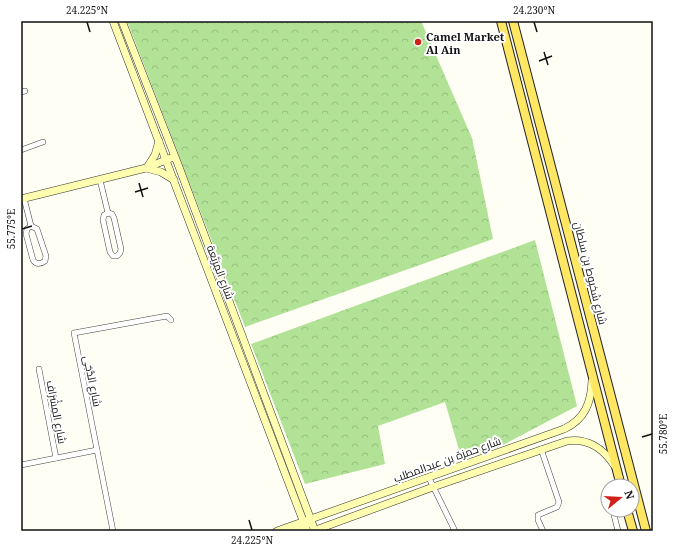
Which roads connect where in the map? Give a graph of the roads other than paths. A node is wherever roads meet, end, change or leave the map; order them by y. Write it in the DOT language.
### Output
graph roads {
  1 [pos="113,21"];
  2 [pos="122,21"];
  3 [pos="501,21"];
  4 [pos="513,21"];
  5 [pos="159,140"];
  6 [pos="43,142"];
  7 [pos="21,150"];
  8 [pos="176,159"];
  9 [pos="168,161"];
  10 [pos="146,168"];
  11 [pos="100,180"];
  12 [pos="174,180"];
  13 [pos="23,198"];
  14 [pos="108,213"];
  15 [pos="31,226"];
  16 [pos="171,320"];
  17 [pos="38,369"];
  18 [pos="592,376"];
  19 [pos="541,449"];
  20 [pos="97,450"];
  21 [pos="56,458"];
  22 [pos="21,465"];
  23 [pos="616,467"];
  24 [pos="429,478"];
  25 [pos="619,478"];
  26 [pos="433,487"];
  27 [pos="615,518"];
  28 [pos="629,518"];
  29 [pos="311,519"];
  30 [pos="305,526"];
  31 [pos="113,531"];
  32 [pos="277,531"];
  33 [pos="294,531"];
  34 [pos="314,531"];
  35 [pos="455,531"];
  36 [pos="543,531"];
  37 [pos="618,531"];
  38 [pos="633,531"];
  39 [pos="646,531"];
  1 -- 5 [label="street, شارع المِرَبَّعة"];
  2 -- 8 [label="street, شارع المِرَبَّعة"];
  3 -- 18 [label="main road"];
  4 -- 39 [label="main road, شارع شخبوط بن سلطان"];
  5 -- 9 [label="street, شارع المِرَبَّعة"];
  5 -- 10 [label="street"];
  6 -- 7 [label="street"];
  8 -- 9 [label="street"];
  8 -- 29 [label="street, شارع المِرَبَّعة"];
  9 -- 10 [label="street"];
  9 -- 12 [label="street, شارع المِرَبَّعة"];
  10 -- 11 [label="street"];
  10 -- 12 [label="street"];
  11 -- 13 [label="street"];
  11 -- 14 [label="street"];
  12 -- 30 [label="street, شارع المِرَبَّعة"];
  13 -- 15 [label="street"];
  14 -- 14 [label="street"];
  15 -- 15 [label="street"];
  16 -- 20 [label="street, شارع الدُّجَى"];
  17 -- 21 [label="street, شارع المِشْرَاف"];
  18 -- 23 [label="main road"];
  18 -- 24 [label="street, شارع حمزة بن عبدالمطلب"];
  19 -- 23 [label="street, شارع حمزة بن عبدالمطلب"];
  19 -- 26 [label="street, شارع حمزة بن عبدالمطلب"];
  19 -- 36 [label="street"];
  20 -- 21 [label="street"];
  20 -- 31 [label="street, شارع الدُّجَى"];
  21 -- 22 [label="street"];
  23 -- 25 [label="main road"];
  24 -- 26 [label="street"];
  24 -- 29 [label="street, شارع حمزة بن عبدالمطلب"];
  26 -- 34 [label="street, شارع حمزة بن عبدالمطلب"];
  26 -- 35 [label="street"];
  27 -- 37 [label="street"];
  28 -- 38 [label="main road"];
  29 -- 30 [label="street, شارع حمزة بن عبدالمطلب"];
  29 -- 34 [label="street, شارع المِرَبَّعة"];
  30 -- 32 [label="street, شارع حمزة بن عبدالمطلب"];
  30 -- 33 [label="street"];
}
